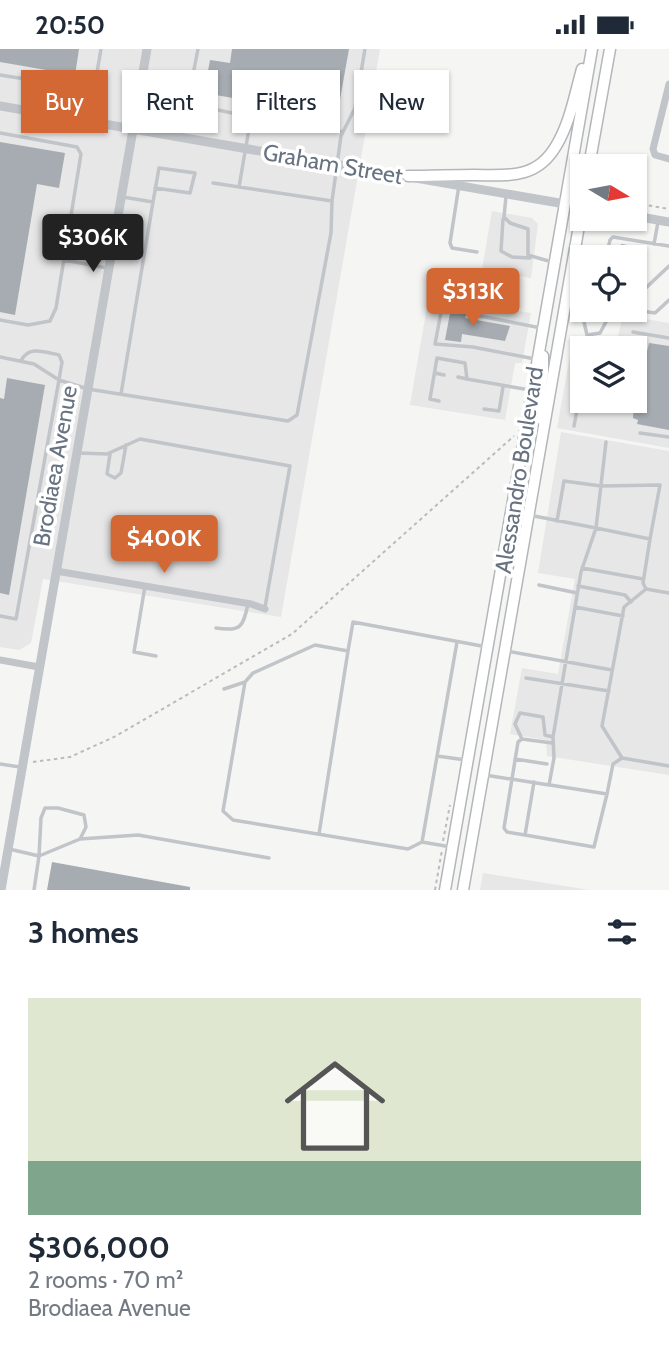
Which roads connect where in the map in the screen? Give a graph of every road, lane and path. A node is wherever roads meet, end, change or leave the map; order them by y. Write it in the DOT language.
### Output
graph roads {
  1 [pos="101,49"];
  2 [pos="147,49"];
  3 [pos="198,49"];
  4 [pos="365,49"];
  5 [pos="590,49"];
  6 [pos="610,49"];
  7 [pos="97,70"];
  8 [pos="143,70"];
  9 [pos="0,75"];
  10 [pos="21,79"];
  11 [pos="669,84"];
  12 [pos="0,106"];
  13 [pos="21,110"];
  14 [pos="232,113"];
  15 [pos="340,132"];
  16 [pos="343,132"];
  17 [pos="0,133"];
  18 [pos="132,133"];
  19 [pos="151,133"];
  20 [pos="248,133"];
  21 [pos="246,149"];
  22 [pos="591,154"];
  23 [pos="669,159"];
  24 [pos="338,165"];
  25 [pos="408,176"];
  26 [pos="213,183"];
  27 [pos="459,185"];
  28 [pos="239,187"];
  29 [pos="155,188"];
  30 [pos="506,194"];
  31 [pos="121,197"];
  32 [pos="332,201"];
  33 [pos="153,202"];
  34 [pos="565,204"];
  35 [pos="570,204"];
  36 [pos="648,205"];
  37 [pos="669,209"];
  38 [pos="504,217"];
  39 [pos="648,218"];
  40 [pos="658,220"];
  41 [pos="669,222"];
  42 [pos="578,231"];
  43 [pos="654,244"];
  44 [pos="609,245"];
  45 [pos="669,246"];
  46 [pos="477,252"];
  47 [pos="531,258"];
  48 [pos="64,260"];
  49 [pos="554,262"];
  50 [pos="669,266"];
  51 [pos="109,268"];
  52 [pos="647,287"];
  53 [pos="567,293"];
  54 [pos="570,294"];
  55 [pos="669,300"];
  56 [pos="647,312"];
  57 [pos="0,320"];
  58 [pos="584,322"];
  59 [pos="606,322"];
  60 [pos="633,332"];
  61 [pos="542,334"];
  62 [pos="669,338"];
  63 [pos="0,358"];
  64 [pos="537,359"];
  65 [pos="22,361"];
  66 [pos="435,373"];
  67 [pos="444,375"];
  68 [pos="458,377"];
  69 [pos="467,379"];
  70 [pos="59,380"];
  71 [pos="503,386"];
  72 [pos="88,389"];
  73 [pos="532,391"];
  74 [pos="121,394"];
  75 [pos="439,401"];
  76 [pos="484,409"];
  77 [pos="576,413"];
  78 [pos="544,421"];
  79 [pos="574,426"];
  80 [pos="640,433"];
  81 [pos="514,436"];
  82 [pos="669,437"];
  83 [pos="606,443"];
  84 [pos="126,445"];
  85 [pos="111,452"];
  86 [pos="77,453"];
  87 [pos="601,486"];
  88 [pos="528,515"];
  89 [pos="557,521"];
  90 [pos="596,528"];
  91 [pos="650,539"];
  92 [pos="582,568"];
  93 [pos="56,571"];
  94 [pos="643,579"];
  95 [pos="539,585"];
  96 [pos="145,586"];
  97 [pos="578,586"];
  98 [pos="646,589"];
  99 [pos="578,593"];
  100 [pos="669,593"];
  101 [pos="631,602"];
  102 [pos="248,604"];
  103 [pos="575,607"];
  104 [pos="265,609"];
  105 [pos="0,616"];
  106 [pos="623,616"];
  107 [pos="216,628"];
  108 [pos="457,642"];
  109 [pos="489,648"];
  110 [pos="348,650"];
  111 [pos="505,650"];
  112 [pos="156,656"];
  113 [pos="0,660"];
  114 [pos="565,662"];
  115 [pos="39,667"];
  116 [pos="612,670"];
  117 [pos="526,678"];
  118 [pos="245,682"];
  119 [pos="562,683"];
  120 [pos="224,689"];
  121 [pos="608,691"];
  122 [pos="553,737"];
  123 [pos="522,739"];
  124 [pos="552,743"];
  125 [pos="437,755"];
  126 [pos="622,758"];
  127 [pos="515,759"];
  128 [pos="468,760"];
  129 [pos="33,762"];
  130 [pos="0,764"];
  131 [pos="547,764"];
  132 [pos="669,766"];
  133 [pos="22,767"];
  134 [pos="483,774"];
  135 [pos="512,779"];
  136 [pos="534,782"];
  137 [pos="549,785"];
  138 [pos="607,794"];
  139 [pos="319,834"];
  140 [pos="525,835"];
  141 [pos="80,839"];
  142 [pos="422,842"];
  143 [pos="453,848"];
  144 [pos="5,850"];
  145 [pos="39,856"];
  146 [pos="269,858"];
  147 [pos="1,890"];
  148 [pos="34,890"];
  149 [pos="446,890"];
  150 [pos="463,890"];
  1 -- 7 [label="lane"];
  2 -- 8 [label="street, Brodiaea Avenue"];
  3 -- 14 [label="lane"];
  4 -- 16 [label="lane"];
  5 -- 25 [label="main road"];
  5 -- 34 [label="main road, Alessandro Boulevard"];
  6 -- 22 [label="main road"];
  9 -- 10 [label="lane"];
  11 -- 23 [label="street"];
  12 -- 13 [label="street, Graham Street"];
  15 -- 16 [label="lane"];
  16 -- 24 [label="lane"];
  17 -- 48 [label="lane"];
  18 -- 31 [label="street, Brodiaea Avenue"];
  19 -- 21 [label="street, Graham Street"];
  20 -- 21 [label="lane"];
  21 -- 24 [label="street, Graham Street"];
  21 -- 28 [label="lane"];
  24 -- 25 [label="street, Graham Street"];
  24 -- 32 [label="lane"];
  25 -- 27 [label="street, Graham Street"];
  26 -- 28 [label="lane"];
  27 -- 30 [label="street, Graham Street"];
  27 -- 46 [label="lane"];
  28 -- 32 [label="lane"];
  29 -- 29 [label="lane"];
  29 -- 33 [label="lane"];
  30 -- 34 [label="street, Graham Street"];
  30 -- 38 [label="lane"];
  31 -- 33 [label="lane"];
  31 -- 51 [label="street, Brodiaea Avenue"];
  32 -- 74 [label="lane"];
  33 -- 74 [label="lane"];
  34 -- 35 [label="main road, Graham Street"];
  34 -- 49 [label="main road, Alessandro Boulevard"];
  36 -- 37 [label="path"];
  38 -- 47 [label="lane"];
  38 -- 47 [label="lane"];
  39 -- 40 [label="street"];
  40 -- 41 [label="street"];
  40 -- 43 [label="lane"];
  42 -- 53 [label="main road, Alessandro Boulevard"];
  43 -- 44 [label="lane"];
  43 -- 45 [label="lane"];
  47 -- 49 [label="lane"];
  48 -- 51 [label="lane"];
  48 -- 57 [label="lane"];
  49 -- 61 [label="main road, Alessandro Boulevard"];
  50 -- 52 [label="lane"];
  51 -- 72 [label="street, Brodiaea Avenue"];
  53 -- 54 [label="lane"];
  53 -- 78 [label="main road, Alessandro Boulevard"];
  55 -- 56 [label="lane"];
  58 -- 59 [label="lane"];
  60 -- 62 [label="lane"];
  61 -- 64 [label="main road, Alessandro Boulevard"];
  61 -- 64 [label="lane"];
  61 -- 78 [label="main road"];
  63 -- 65 [label="lane"];
  64 -- 73 [label="main road, Alessandro Boulevard"];
  65 -- 70 [label="lane"];
  65 -- 70 [label="lane"];
  66 -- 67 [label="lane"];
  66 -- 69 [label="lane"];
  66 -- 75 [label="lane"];
  68 -- 69 [label="lane"];
  69 -- 71 [label="lane"];
  70 -- 72 [label="lane"];
  70 -- 105 [label="lane"];
  71 -- 73 [label="lane"];
  71 -- 76 [label="lane"];
  72 -- 74 [label="lane"];
  72 -- 86 [label="street, Brodiaea Avenue"];
  73 -- 109 [label="main road, Alessandro Boulevard"];
  77 -- 79 [label="lane"];
  78 -- 88 [label="main road, Alessandro Boulevard"];
  80 -- 82 [label="lane"];
  81 -- 129 [label="path"];
  83 -- 87 [label="lane"];
  84 -- 85 [label="lane"];
  84 -- 85 [label="lane"];
  84 -- 104 [label="lane"];
  85 -- 86 [label="lane"];
  86 -- 93 [label="street, Brodiaea Avenue"];
  87 -- 89 [label="lane"];
  87 -- 90 [label="lane"];
  87 -- 91 [label="lane"];
  88 -- 89 [label="lane"];
  88 -- 111 [label="main road, Alessandro Boulevard"];
  89 -- 90 [label="lane"];
  90 -- 91 [label="lane"];
  90 -- 92 [label="lane"];
  91 -- 94 [label="lane"];
  92 -- 94 [label="lane"];
  92 -- 97 [label="lane"];
  93 -- 96 [label="street"];
  93 -- 115 [label="street, Brodiaea Avenue"];
  94 -- 98 [label="lane"];
  95 -- 99 [label="lane"];
  96 -- 102 [label="street"];
  96 -- 112 [label="lane"];
  97 -- 99 [label="lane"];
  97 -- 101 [label="lane"];
  98 -- 100 [label="lane"];
  98 -- 101 [label="lane"];
  99 -- 103 [label="lane"];
  101 -- 106 [label="lane"];
  102 -- 104 [label="street"];
  102 -- 107 [label="lane"];
  103 -- 106 [label="lane"];
  103 -- 114 [label="lane"];
  106 -- 116 [label="lane"];
  108 -- 109 [label="lane"];
  108 -- 110 [label="lane"];
  108 -- 125 [label="lane"];
  109 -- 111 [label="main road"];
  109 -- 128 [label="main road, Alessandro Boulevard"];
  110 -- 118 [label="lane"];
  110 -- 139 [label="lane"];
  111 -- 114 [label="lane"];
  111 -- 134 [label="main road, Alessandro Boulevard"];
  113 -- 115 [label="street"];
  114 -- 116 [label="lane"];
  114 -- 119 [label="lane"];
  115 -- 133 [label="street, Brodiaea Avenue"];
  116 -- 121 [label="lane"];
  117 -- 119 [label="lane"];
  118 -- 120 [label="lane"];
  118 -- 139 [label="lane"];
  119 -- 121 [label="lane"];
  119 -- 122 [label="lane"];
  121 -- 126 [label="lane"];
  122 -- 123 [label="lane"];
  122 -- 124 [label="lane"];
  123 -- 124 [label="lane"];
  123 -- 127 [label="lane"];
  124 -- 137 [label="lane"];
  125 -- 128 [label="lane"];
  125 -- 142 [label="lane"];
  126 -- 132 [label="lane"];
  126 -- 138 [label="lane"];
  127 -- 131 [label="lane"];
  127 -- 135 [label="lane"];
  128 -- 143 [label="main road, Alessandro Boulevard"];
  130 -- 133 [label="lane"];
  133 -- 144 [label="street, Brodiaea Avenue"];
  134 -- 135 [label="lane"];
  134 -- 150 [label="main road, Alessandro Boulevard"];
  135 -- 136 [label="lane"];
  135 -- 140 [label="lane"];
  136 -- 137 [label="lane"];
  136 -- 140 [label="lane"];
  137 -- 138 [label="lane"];
  138 -- 140 [label="lane"];
  139 -- 142 [label="lane"];
  141 -- 145 [label="lane"];
  141 -- 145 [label="lane"];
  141 -- 146 [label="lane"];
  142 -- 143 [label="lane"];
  143 -- 149 [label="main road, Alessandro Boulevard"];
  144 -- 145 [label="lane"];
  144 -- 147 [label="street, Brodiaea Avenue"];
  145 -- 148 [label="lane"];
}
